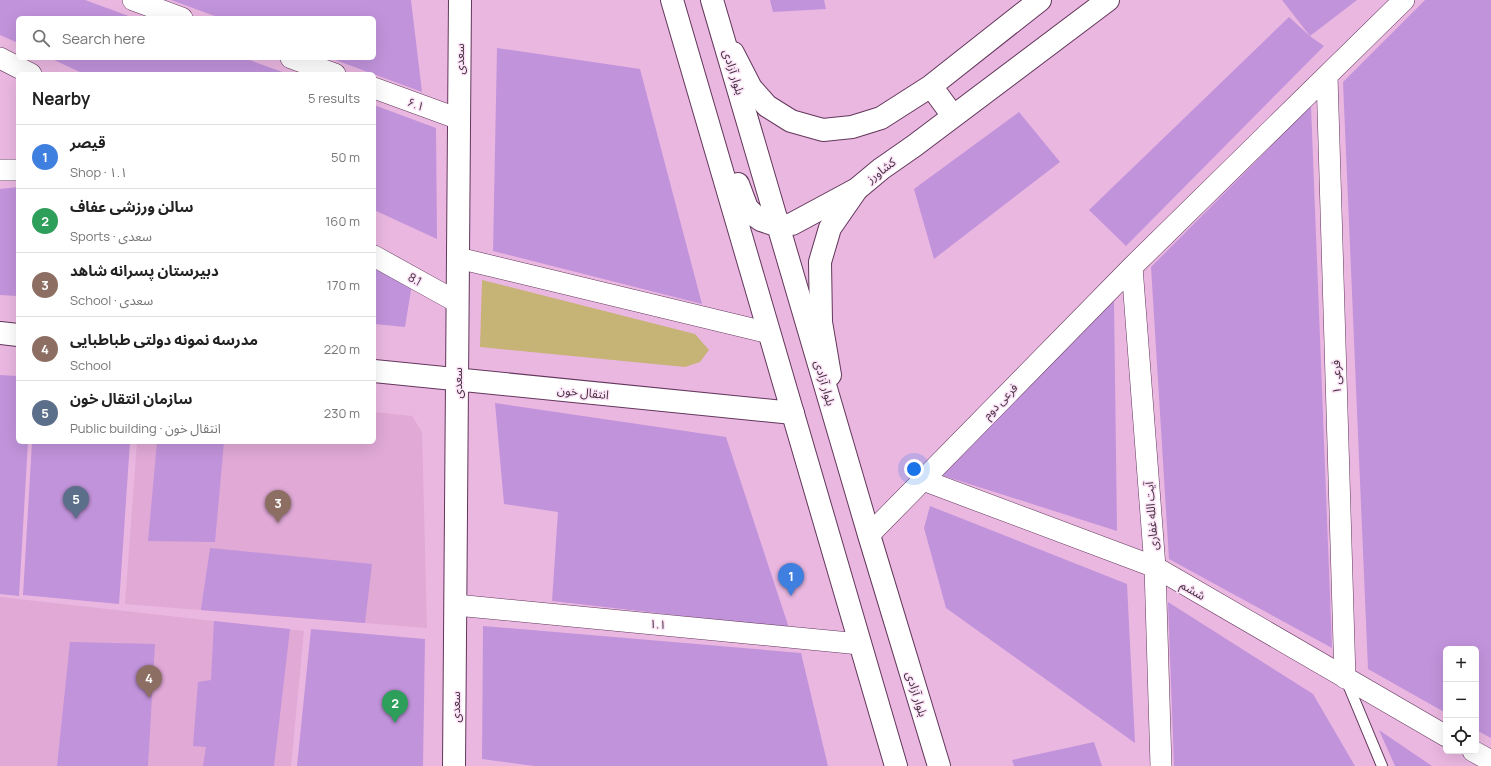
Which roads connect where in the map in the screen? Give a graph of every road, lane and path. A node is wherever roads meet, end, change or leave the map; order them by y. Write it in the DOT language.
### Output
graph roads {
  1 [pos="133,0"];
  2 [pos="460,0"];
  3 [pos="672,0"];
  4 [pos="712,0"];
  5 [pos="1040,0"];
  6 [pos="1108,0"];
  7 [pos="1404,0"];
  8 [pos="177,16"];
  9 [pos="721,30"];
  10 [pos="0,58"];
  11 [pos="296,60"];
  12 [pos="27,72"];
  13 [pos="330,72"];
  14 [pos="1327,76"];
  15 [pos="931,86"];
  16 [pos="376,89"];
  17 [pos="706,116"];
  18 [pos="953,116"];
  19 [pos="459,119"];
  20 [pos="0,170"];
  21 [pos="16,170"];
  22 [pos="857,189"];
  23 [pos="779,226"];
  24 [pos="376,257"];
  25 [pos="458,258"];
  26 [pos="1132,267"];
  27 [pos="457,302"];
  28 [pos="0,333"];
  29 [pos="769,333"];
  30 [pos="16,335"];
  31 [pos="376,371"];
  32 [pos="457,380"];
  33 [pos="793,413"];
  34 [pos="838,430"];
  35 [pos="923,480"];
  36 [pos="869,535"];
  37 [pos="1155,567"];
  38 [pos="456,605"];
  39 [pos="860,644"];
  40 [pos="1345,678"];
  41 [pos="1443,734"];
  42 [pos="1478,754"];
  43 [pos="1491,761"];
  44 [pos="454,766"];
  45 [pos="896,766"];
  46 [pos="939,766"];
  47 [pos="1161,766"];
  48 [pos="1382,766"];
  1 -- 8 [label="street"];
  2 -- 19 [label="main road, سعدی"];
  3 -- 17 [label="main road"];
  4 -- 9 [label="main road, بلوار آزادی"];
  5 -- 15 [label="main road"];
  6 -- 18 [label="main road, کشاورز"];
  7 -- 14 [label="street, فرعی دوم"];
  9 -- 15 [label="main road"];
  9 -- 23 [label="main road, بلوار آزادی"];
  10 -- 12 [label="street"];
  11 -- 13 [label="street"];
  14 -- 26 [label="street, فرعی دوم"];
  14 -- 40 [label="street, فرعی ۱"];
  15 -- 18 [label="main road"];
  16 -- 19 [label="street, ۶.۱"];
  17 -- 23 [label="main road"];
  17 -- 29 [label="main road"];
  18 -- 22 [label="main road, کشاورز"];
  19 -- 25 [label="main road, سعدی"];
  20 -- 21 [label="street"];
  22 -- 23 [label="main road"];
  22 -- 34 [label="main road, کشاورز"];
  23 -- 34 [label="main road, بلوار آزادی"];
  24 -- 27 [label="street, 8.1"];
  25 -- 27 [label="main road, سعدی"];
  25 -- 29 [label="street"];
  26 -- 35 [label="street, فرعی دوم"];
  26 -- 37 [label="street, آیت الله غفاری"];
  27 -- 32 [label="main road, سعدی"];
  28 -- 30 [label="main road"];
  29 -- 33 [label="main road"];
  31 -- 32 [label="main road, انتقال خون"];
  32 -- 33 [label="main road, انتقال خون"];
  32 -- 38 [label="main road, سعدی"];
  33 -- 39 [label="main road"];
  34 -- 36 [label="main road, بلوار آزادی"];
  35 -- 36 [label="street, فرعی دوم"];
  35 -- 37 [label="street, ششم"];
  36 -- 46 [label="main road, بلوار آزادی"];
  37 -- 40 [label="street, ششم"];
  37 -- 47 [label="street, آیت الله غفاری"];
  38 -- 39 [label="street, ۱.۱"];
  38 -- 44 [label="main road, سعدی"];
  39 -- 45 [label="main road"];
  40 -- 41 [label="street, ششم"];
  40 -- 48 [label="lane"];
  42 -- 43 [label="street"];
}
